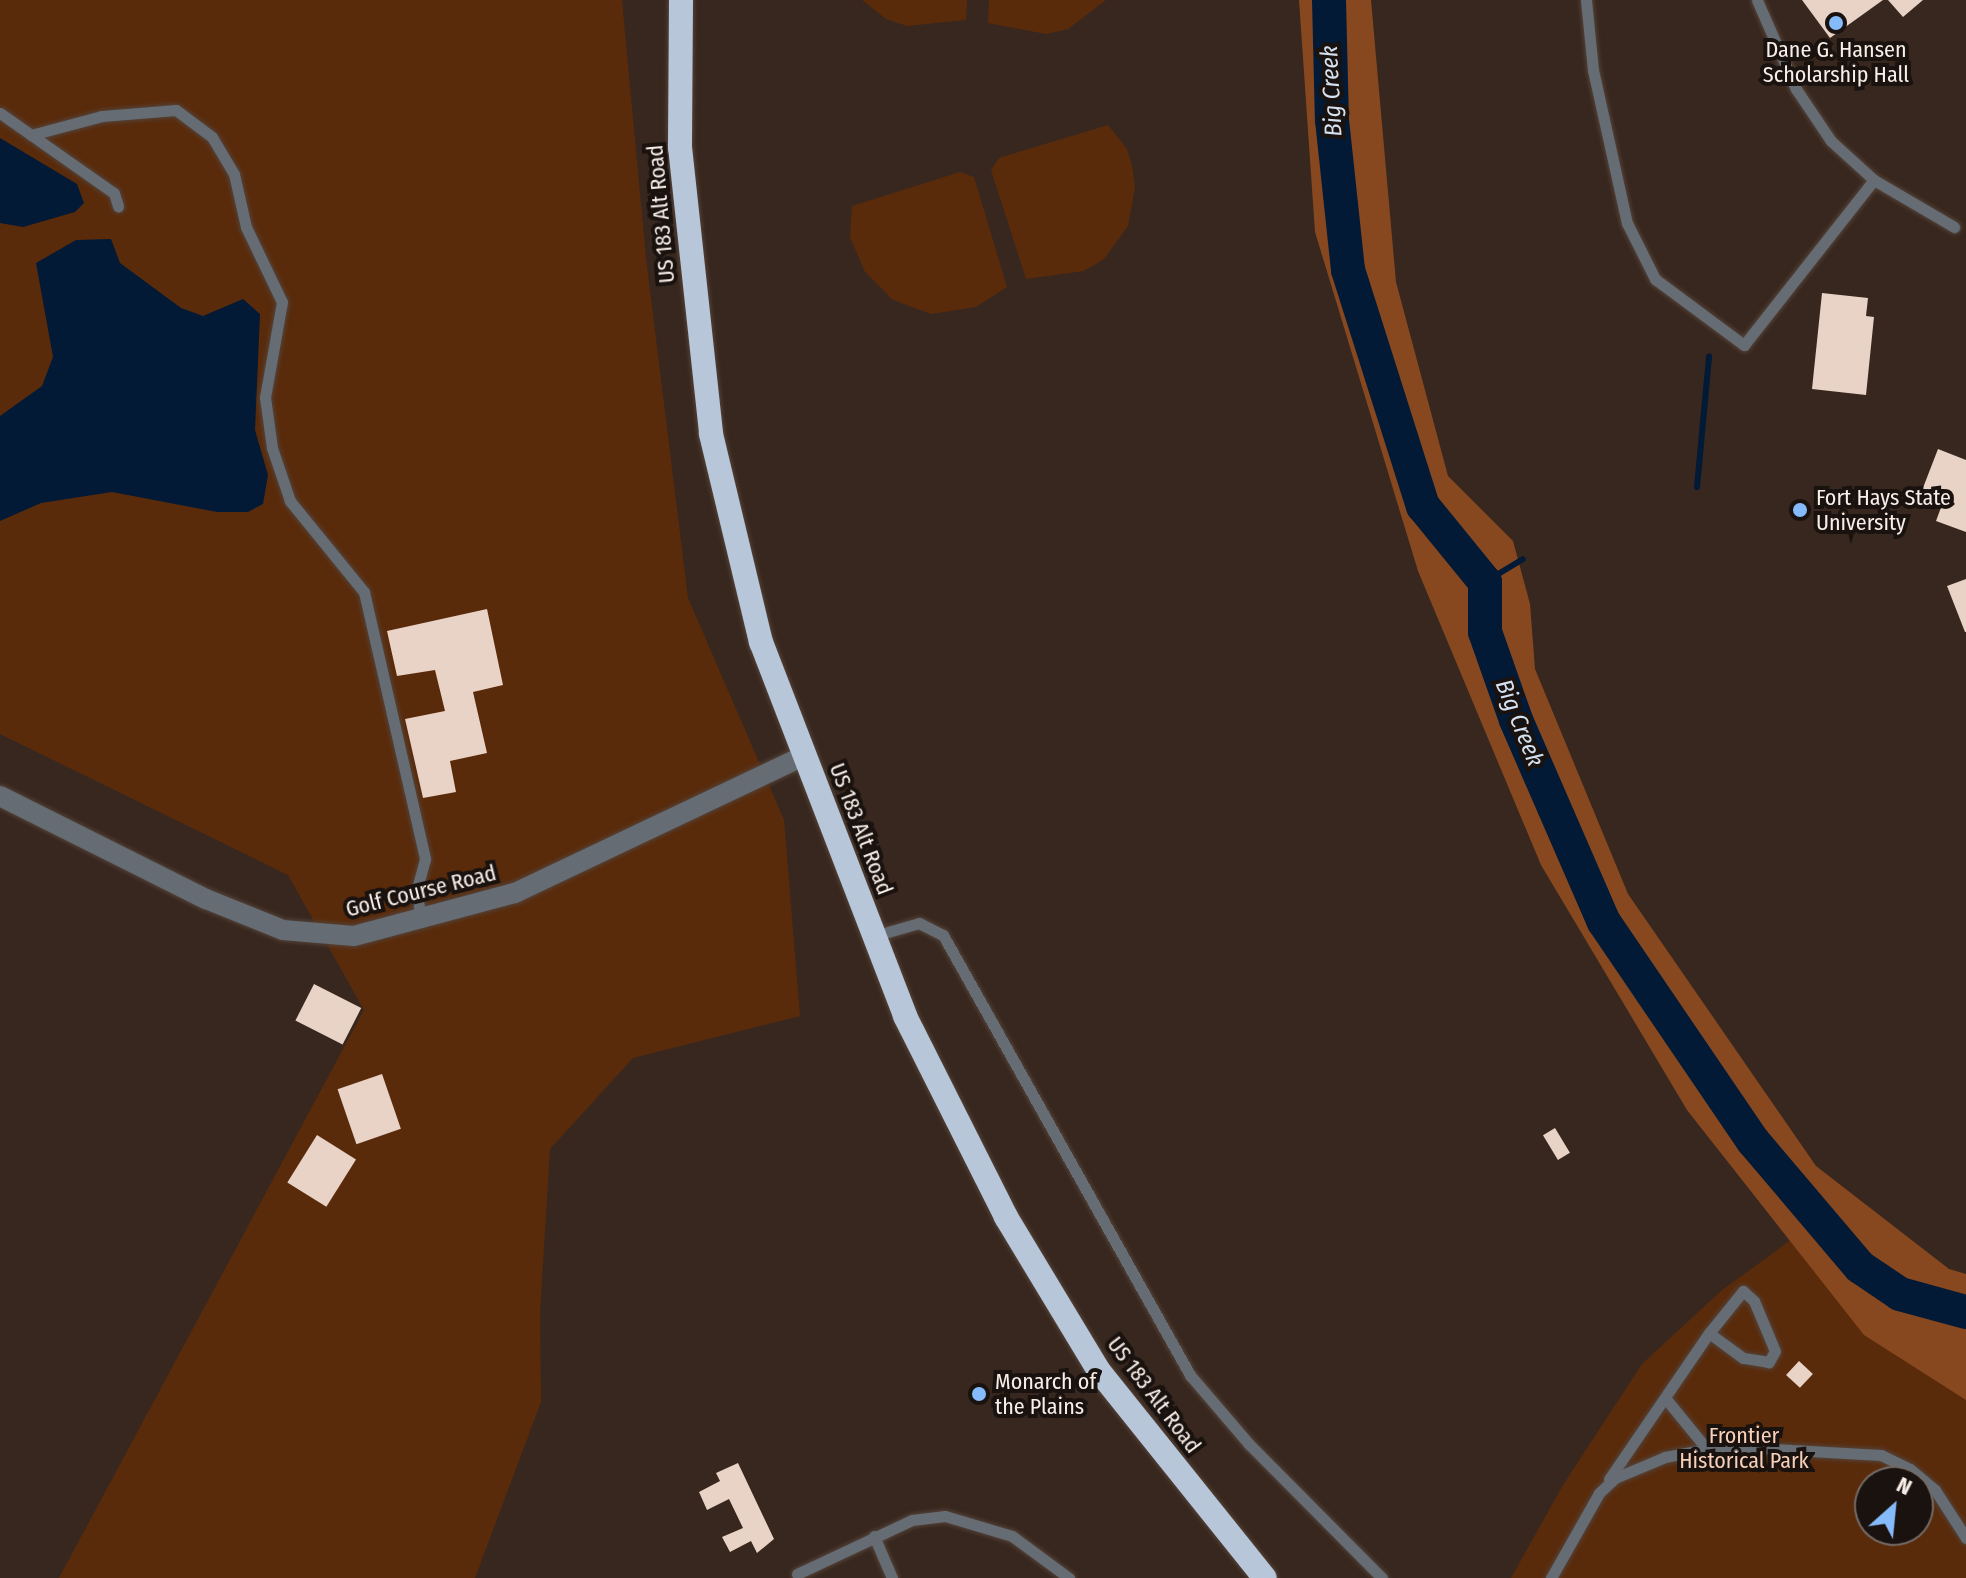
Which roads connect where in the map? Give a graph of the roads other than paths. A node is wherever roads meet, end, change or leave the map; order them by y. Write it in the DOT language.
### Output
graph roads {
  1 [pos="681,0"];
  2 [pos="1586,0"];
  3 [pos="1757,0"];
  4 [pos="0,113"];
  5 [pos="31,135"];
  6 [pos="1874,180"];
  7 [pos="118,206"];
  8 [pos="1954,227"];
  9 [pos="805,755"];
  10 [pos="0,796"];
  11 [pos="422,920"];
  12 [pos="874,936"];
  13 [pos="1709,1333"];
  14 [pos="1666,1399"];
  15 [pos="1706,1448"];
  16 [pos="1599,1493"];
  17 [pos="874,1536"];
  18 [pos="1966,1538"];
  19 [pos="797,1574"];
  20 [pos="892,1578"];
  21 [pos="1069,1578"];
  22 [pos="1265,1578"];
  23 [pos="1382,1578"];
  24 [pos="1551,1578"];
  1 -- 9 [label="highway, US 183 Alt Road"];
  2 -- 6 [label="lane"];
  3 -- 6 [label="lane"];
  4 -- 5 [label="lane"];
  5 -- 7 [label="lane"];
  5 -- 11 [label="lane"];
  6 -- 8 [label="lane"];
  9 -- 11 [label="street, Golf Course Road"];
  9 -- 12 [label="highway, US 183 Alt Road"];
  10 -- 11 [label="street, Golf Course Road"];
  12 -- 22 [label="highway, US 183 Alt Road"];
  12 -- 23 [label="lane"];
  13 -- 13 [label="lane"];
  13 -- 14 [label="lane"];
  14 -- 15 [label="lane"];
  14 -- 16 [label="lane"];
  15 -- 16 [label="lane"];
  15 -- 18 [label="lane"];
  16 -- 24 [label="lane"];
  17 -- 19 [label="lane"];
  17 -- 20 [label="lane"];
  17 -- 21 [label="lane"];
}
